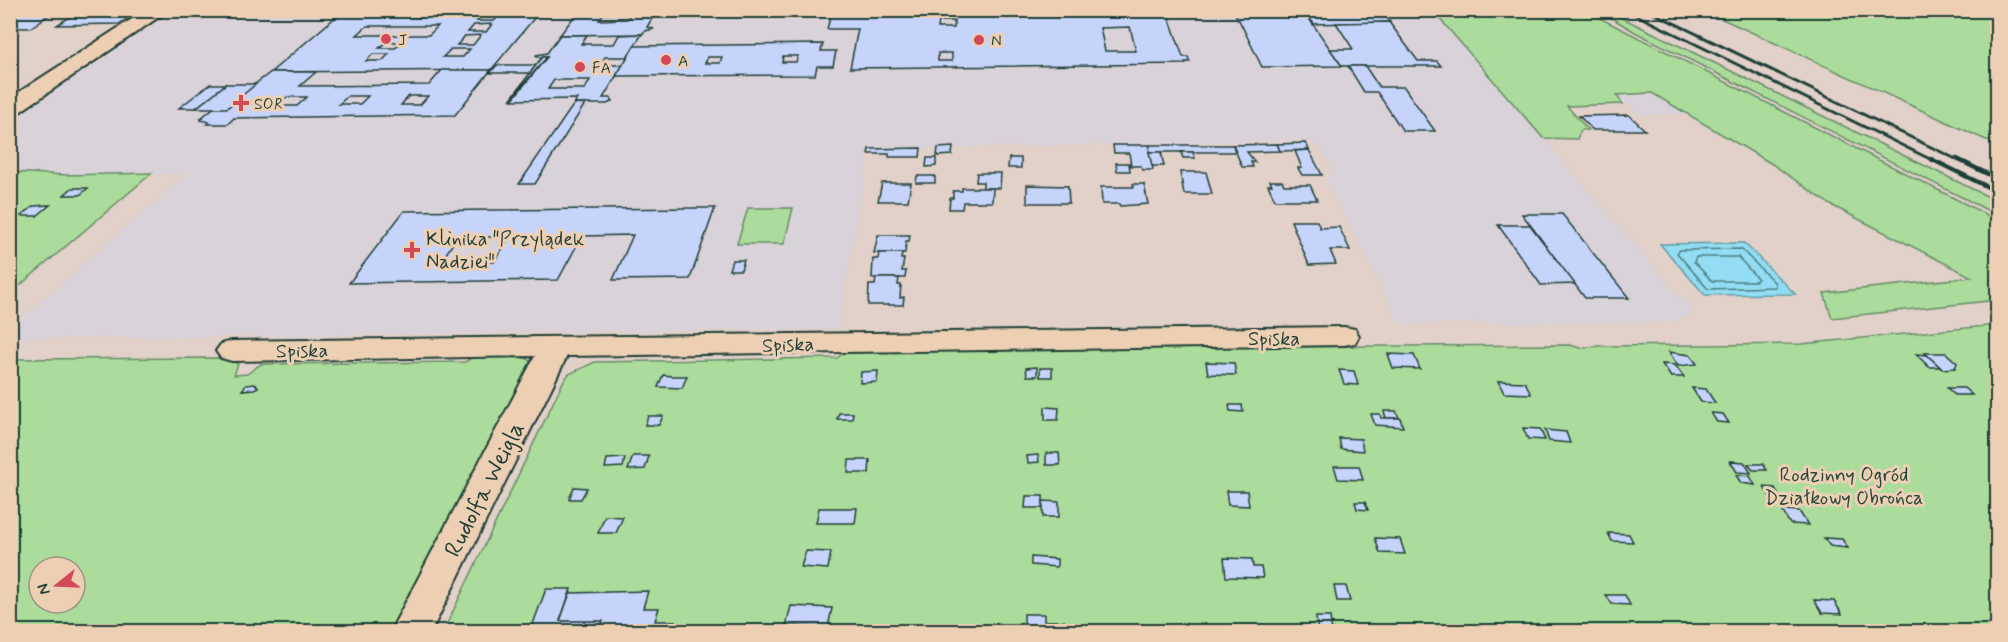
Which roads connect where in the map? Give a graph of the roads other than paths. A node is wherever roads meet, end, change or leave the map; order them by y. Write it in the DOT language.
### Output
graph roads {
  1 [pos="160,10"];
  2 [pos="10,108"];
  3 [pos="1344,336"];
  4 [pos="556,347"];
  5 [pos="232,351"];
  6 [pos="410,632"];
  1 -- 2 [label="street"];
  3 -- 4 [label="street, Spiska"];
  4 -- 5 [label="street, Spiska"];
  4 -- 6 [label="street, Rudolfa Weigla"];
}
